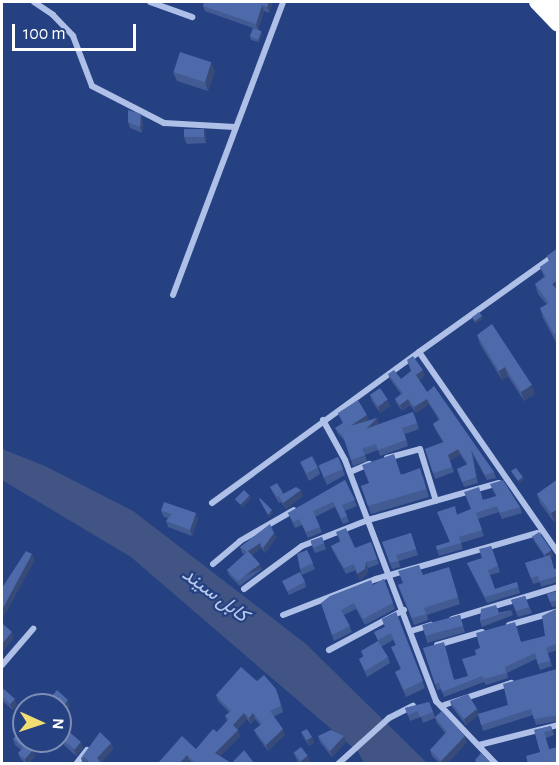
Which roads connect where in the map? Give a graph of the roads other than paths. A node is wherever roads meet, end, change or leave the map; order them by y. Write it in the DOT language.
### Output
graph roads {
  1 [pos="34,2"];
  2 [pos="150,2"];
  3 [pos="283,2"];
  4 [pos="537,2"];
  5 [pos="192,17"];
  6 [pos="558,24"];
  7 [pos="235,127"];
  8 [pos="558,253"];
  9 [pos="173,295"];
  10 [pos="419,352"];
  11 [pos="323,420"];
  12 [pos="351,475"];
  13 [pos="508,480"];
  14 [pos="342,483"];
  15 [pos="436,501"];
  16 [pos="213,503"];
  17 [pos="305,504"];
  18 [pos="368,520"];
  19 [pos="542,532"];
  20 [pos="558,553"];
  21 [pos="213,564"];
  22 [pos="389,575"];
  23 [pos="558,586"];
  24 [pos="244,589"];
  25 [pos="404,610"];
  26 [pos="558,611"];
  27 [pos="283,615"];
  28 [pos="501,627"];
  29 [pos="33,629"];
  30 [pos="489,630"];
  31 [pos="411,631"];
  32 [pos="329,650"];
  33 [pos="419,650"];
  34 [pos="2,665"];
  35 [pos="525,679"];
  36 [pos="438,704"];
  37 [pos="558,725"];
  38 [pos="479,745"];
  39 [pos="88,750"];
  40 [pos="76,764"];
  41 [pos="338,764"];
  42 [pos="496,764"];
  1 -- 7 [label="street"];
  2 -- 5 [label="street"];
  3 -- 7 [label="street"];
  4 -- 6 [label="highway"];
  7 -- 9 [label="street"];
  8 -- 10 [label="street"];
  10 -- 11 [label="street"];
  10 -- 13 [label="street"];
  11 -- 12 [label="street"];
  11 -- 16 [label="street"];
  12 -- 14 [label="street"];
  12 -- 15 [label="street"];
  12 -- 18 [label="street"];
  13 -- 15 [label="street"];
  13 -- 19 [label="street"];
  15 -- 18 [label="street"];
  17 -- 21 [label="street"];
  18 -- 22 [label="street"];
  18 -- 24 [label="street"];
  19 -- 20 [label="street"];
  19 -- 22 [label="street"];
  22 -- 25 [label="street"];
  22 -- 27 [label="street"];
  23 -- 31 [label="street"];
  25 -- 31 [label="street"];
  25 -- 32 [label="street"];
  26 -- 28 [label="street"];
  29 -- 34 [label="street"];
  30 -- 33 [label="street"];
  31 -- 33 [label="street"];
  33 -- 36 [label="street"];
  35 -- 36 [label="street"];
  36 -- 38 [label="street"];
  36 -- 41 [label="street"];
  37 -- 38 [label="street"];
  38 -- 42 [label="street"];
  39 -- 40 [label="street"];
}
